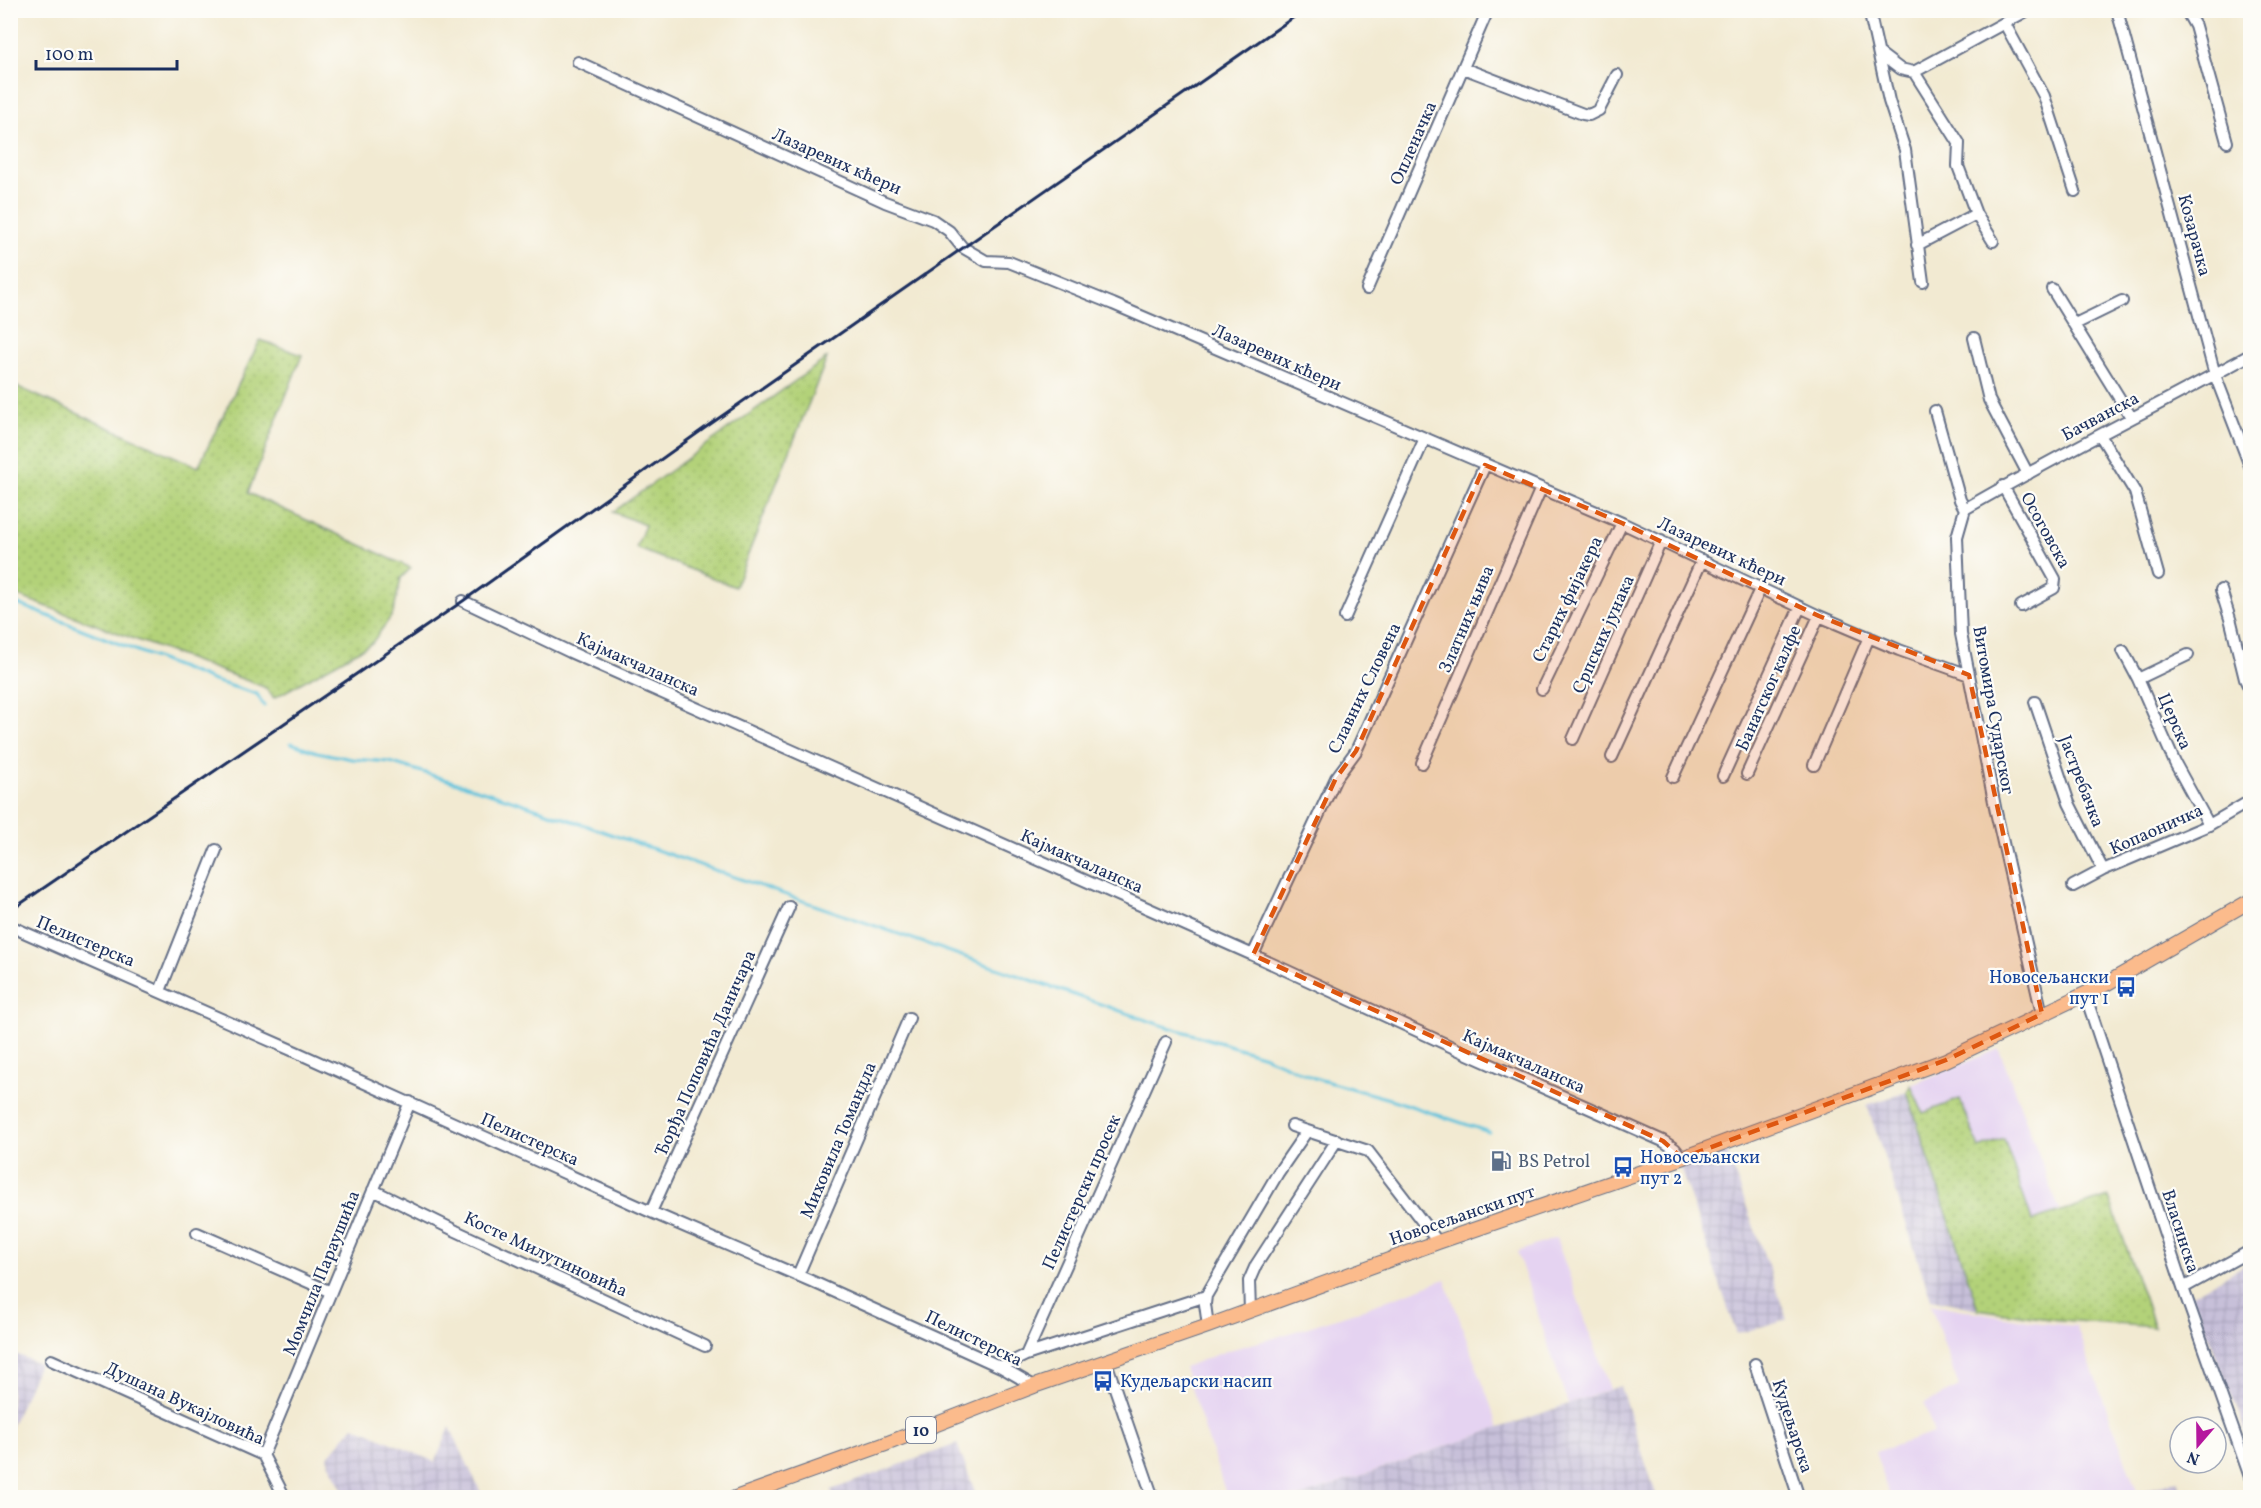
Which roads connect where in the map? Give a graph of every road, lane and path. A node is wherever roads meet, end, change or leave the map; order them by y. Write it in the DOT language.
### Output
graph roads {
  1 [pos="1488,10"];
  2 [pos="1847,10"];
  3 [pos="1859,10"];
  4 [pos="1869,10"];
  5 [pos="2028,10"];
  6 [pos="2117,10"];
  7 [pos="2186,10"];
  8 [pos="2005,24"];
  9 [pos="1879,53"];
  10 [pos="578,62"];
  11 [pos="1463,68"];
  12 [pos="1914,72"];
  13 [pos="1617,75"];
  14 [pos="2227,141"];
  15 [pos="2075,191"];
  16 [pos="1976,214"];
  17 [pos="1993,241"];
  18 [pos="1917,245"];
  19 [pos="1923,282"];
  20 [pos="1367,289"];
  21 [pos="2052,289"];
  22 [pos="2122,301"];
  23 [pos="2075,324"];
  24 [pos="1974,338"];
  25 [pos="2250,355"];
  26 [pos="2215,375"];
  27 [pos="1935,411"];
  28 [pos="2131,417"];
  29 [pos="2100,435"];
  30 [pos="1425,438"];
  31 [pos="1485,465"];
  32 [pos="2250,466"];
  33 [pos="2028,474"];
  34 [pos="2003,486"];
  35 [pos="1541,488"];
  36 [pos="1965,509"];
  37 [pos="1622,522"];
  38 [pos="1661,541"];
  39 [pos="1702,560"];
  40 [pos="2158,574"];
  41 [pos="1761,587"];
  42 [pos="2221,590"];
  43 [pos="463,601"];
  44 [pos="2022,606"];
  45 [pos="1800,607"];
  46 [pos="1819,616"];
  47 [pos="1345,617"];
  48 [pos="1869,637"];
  49 [pos="2123,651"];
  50 [pos="2188,655"];
  51 [pos="1969,675"];
  52 [pos="2138,679"];
  53 [pos="1542,689"];
  54 [pos="2250,689"];
  55 [pos="2035,702"];
  56 [pos="1573,739"];
  57 [pos="1612,757"];
  58 [pos="1422,763"];
  59 [pos="1814,765"];
  60 [pos="1747,774"];
  61 [pos="1723,776"];
  62 [pos="1672,777"];
  63 [pos="2250,801"];
  64 [pos="2209,825"];
  65 [pos="216,850"];
  66 [pos="2103,870"];
  67 [pos="2073,886"];
  68 [pos="2250,901"];
  69 [pos="789,907"];
  70 [pos="10,926"];
  71 [pos="1253,955"];
  72 [pos="160,992"];
  73 [pos="2085,994"];
  74 [pos="2042,1014"];
  75 [pos="909,1018"];
  76 [pos="1166,1042"];
  77 [pos="410,1102"];
  78 [pos="1292,1126"];
  79 [pos="1307,1131"];
  80 [pos="1337,1140"];
  81 [pos="1682,1158"];
  82 [pos="374,1190"];
  83 [pos="651,1212"];
  84 [pos="197,1233"];
  85 [pos="1438,1242"];
  86 [pos="2250,1251"];
  87 [pos="798,1275"];
  88 [pos="2183,1288"];
  89 [pos="331,1292"];
  90 [pos="1206,1296"];
  91 [pos="1250,1311"];
  92 [pos="1208,1326"];
  93 [pos="705,1347"];
  94 [pos="1026,1355"];
  95 [pos="51,1360"];
  96 [pos="1106,1362"];
  97 [pos="1755,1364"];
  98 [pos="1001,1367"];
  99 [pos="1034,1386"];
  100 [pos="263,1455"];
  101 [pos="2250,1477"];
  102 [pos="285,1497"];
  103 [pos="735,1497"];
  104 [pos="1153,1497"];
  105 [pos="1799,1497"];
  1 -- 11 [label="street, Опленачка"];
  2 -- 3 [label="street"];
  4 -- 9 [label="street"];
  5 -- 8 [label="street"];
  6 -- 26 [label="street, Козарачка"];
  7 -- 14 [label="street"];
  8 -- 12 [label="street"];
  8 -- 15 [label="street"];
  9 -- 12 [label="street"];
  9 -- 18 [label="street"];
  10 -- 30 [label="street, Лазаревих кћери"];
  11 -- 13 [label="street"];
  11 -- 20 [label="street, Опленачка"];
  12 -- 16 [label="street"];
  16 -- 17 [label="street"];
  16 -- 18 [label="street"];
  18 -- 19 [label="street"];
  21 -- 23 [label="street"];
  22 -- 23 [label="street"];
  23 -- 28 [label="street"];
  24 -- 33 [label="street, Осоговска"];
  25 -- 26 [label="street, Бачванска"];
  26 -- 28 [label="street, Бачванска"];
  26 -- 32 [label="street, Козарачка"];
  27 -- 36 [label="street"];
  28 -- 29 [label="street, Бачванска"];
  29 -- 33 [label="street, Бачванска"];
  29 -- 40 [label="street"];
  30 -- 31 [label="street, Лазаревих кћери"];
  30 -- 47 [label="street"];
  31 -- 35 [label="street, Лазаревих кћери"];
  31 -- 71 [label="street, Славних Словена"];
  33 -- 34 [label="street, Бачванска"];
  34 -- 36 [label="street, Бачванска"];
  34 -- 44 [label="street, Осоговска"];
  35 -- 37 [label="street, Лазаревих кћери"];
  35 -- 58 [label="street, Златних њива"];
  36 -- 51 [label="street, Витомира Сударског"];
  37 -- 38 [label="street, Лазаревих кћери"];
  37 -- 53 [label="street, Старих фијакера"];
  38 -- 39 [label="street, Лазаревих кћери"];
  38 -- 56 [label="street, Српских јунака"];
  39 -- 41 [label="street, Лазаревих кћери"];
  39 -- 57 [label="street"];
  41 -- 45 [label="street, Лазаревих кћери"];
  41 -- 62 [label="street"];
  42 -- 54 [label="street"];
  43 -- 71 [label="street, Кајмакчаланска"];
  45 -- 46 [label="street, Лазаревих кћери"];
  45 -- 61 [label="street"];
  46 -- 48 [label="street, Лазаревих кћери"];
  46 -- 60 [label="street, Банатског калфе"];
  48 -- 51 [label="street, Лазаревих кћери"];
  48 -- 59 [label="street"];
  49 -- 52 [label="street"];
  50 -- 52 [label="street, Церска"];
  51 -- 74 [label="street, Витомира Сударског"];
  52 -- 64 [label="street, Церска"];
  55 -- 66 [label="street, Јастребачка"];
  63 -- 64 [label="street, Копаоничка"];
  64 -- 66 [label="street, Копаоничка"];
  65 -- 72 [label="street"];
  66 -- 67 [label="street, Копаоничка"];
  68 -- 73 [label="main road, Новосељански пут / 10"];
  69 -- 83 [label="street, Ђорђа Поповића Даничара"];
  70 -- 72 [label="street, Пелистерска"];
  71 -- 81 [label="street, Кајмакчаланска"];
  72 -- 77 [label="street, Пелистерска"];
  73 -- 74 [label="main road, Новосељански пут / 10"];
  73 -- 88 [label="street, Власинска"];
  74 -- 81 [label="main road, Новосељански пут / 10"];
  75 -- 87 [label="street, Миховила Томандла"];
  76 -- 94 [label="street, Пелистерски просек"];
  77 -- 82 [label="street, Момчила Параушића"];
  77 -- 83 [label="street, Пелистерска"];
  78 -- 79 [label="street"];
  79 -- 80 [label="street"];
  79 -- 90 [label="street"];
  80 -- 85 [label="street"];
  80 -- 91 [label="street"];
  81 -- 85 [label="main road, Новосељански пут / 10"];
  82 -- 89 [label="street, Момчила Параушића"];
  82 -- 93 [label="street, Косте Милутиновића"];
  83 -- 87 [label="street, Пелистерска"];
  84 -- 89 [label="street"];
  85 -- 91 [label="main road, Новосељански пут / 10"];
  86 -- 88 [label="street"];
  87 -- 98 [label="street, Пелистерска"];
  88 -- 101 [label="street, Власинска"];
  89 -- 100 [label="street, Момчила Параушића"];
  90 -- 92 [label="street"];
  90 -- 94 [label="street"];
  91 -- 92 [label="main road, Новосељански пут / 10"];
  92 -- 96 [label="main road, Новосељански пут / 10"];
  94 -- 98 [label="street"];
  95 -- 100 [label="street, Душана Вукајловића"];
  96 -- 99 [label="main road, Новосељански пут / 10"];
  96 -- 104 [label="street"];
  97 -- 105 [label="street, Кудељарска"];
  98 -- 99 [label="street, Пелистерска"];
  99 -- 103 [label="main road, Новосељански пут / 10"];
  100 -- 102 [label="street, Душана Вукајловића"];
}
